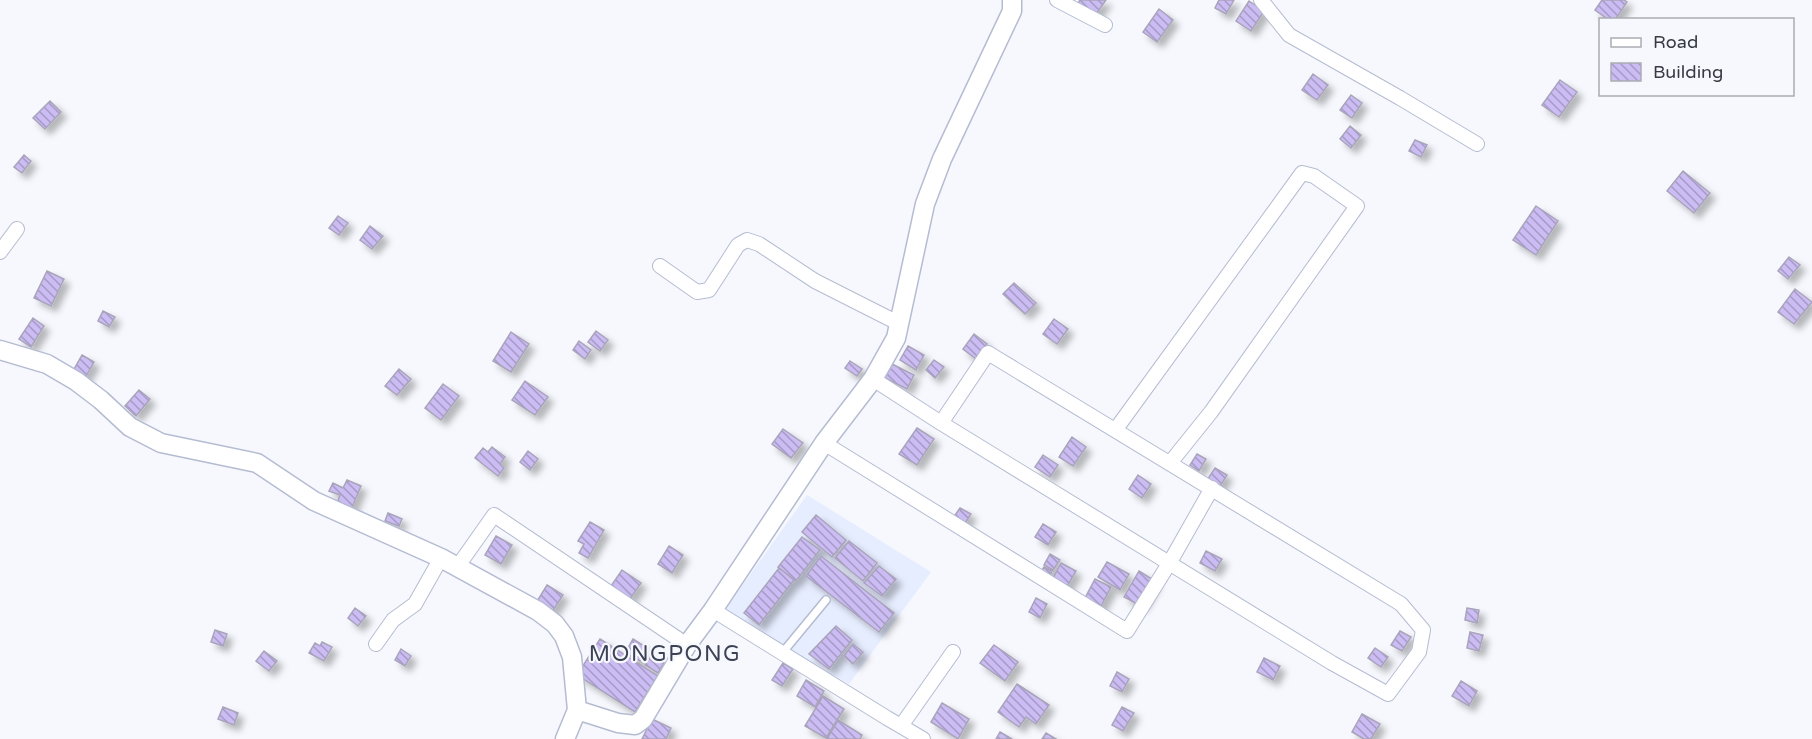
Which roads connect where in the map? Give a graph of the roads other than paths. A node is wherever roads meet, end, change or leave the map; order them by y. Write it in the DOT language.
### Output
graph roads {
  1 [pos="1012,0"];
  2 [pos="1057,0"];
  3 [pos="1261,0"];
  4 [pos="1105,25"];
  5 [pos="1477,144"];
  6 [pos="17,229"];
  7 [pos="0,252"];
  8 [pos="660,266"];
  9 [pos="900,324"];
  10 [pos="0,350"];
  11 [pos="873,379"];
  12 [pos="941,423"];
  13 [pos="1116,429"];
  14 [pos="824,443"];
  15 [pos="1170,463"];
  16 [pos="1212,488"];
  17 [pos="450,562"];
  18 [pos="1170,562"];
  19 [pos="826,600"];
  20 [pos="713,610"];
  21 [pos="376,644"];
  22 [pos="687,645"];
  23 [pos="783,652"];
  24 [pos="953,652"];
  25 [pos="577,710"];
  26 [pos="901,726"];
  27 [pos="565,739"];
  28 [pos="923,739"];
  1 -- 9 [label="street"];
  2 -- 4 [label="street"];
  3 -- 5 [label="street"];
  6 -- 7 [label="street"];
  8 -- 9 [label="street"];
  9 -- 11 [label="street"];
  10 -- 17 [label="street"];
  11 -- 12 [label="street"];
  11 -- 14 [label="street"];
  12 -- 13 [label="street"];
  12 -- 18 [label="street"];
  13 -- 15 [label="street"];
  13 -- 15 [label="street"];
  14 -- 18 [label="street"];
  14 -- 20 [label="street"];
  15 -- 16 [label="street"];
  16 -- 18 [label="street"];
  16 -- 18 [label="street"];
  17 -- 21 [label="street"];
  17 -- 22 [label="street"];
  17 -- 25 [label="street"];
  19 -- 23 [label="lane"];
  20 -- 22 [label="street"];
  20 -- 23 [label="street"];
  22 -- 25 [label="street"];
  23 -- 26 [label="street"];
  24 -- 26 [label="street"];
  25 -- 27 [label="street"];
  26 -- 28 [label="street"];
}
